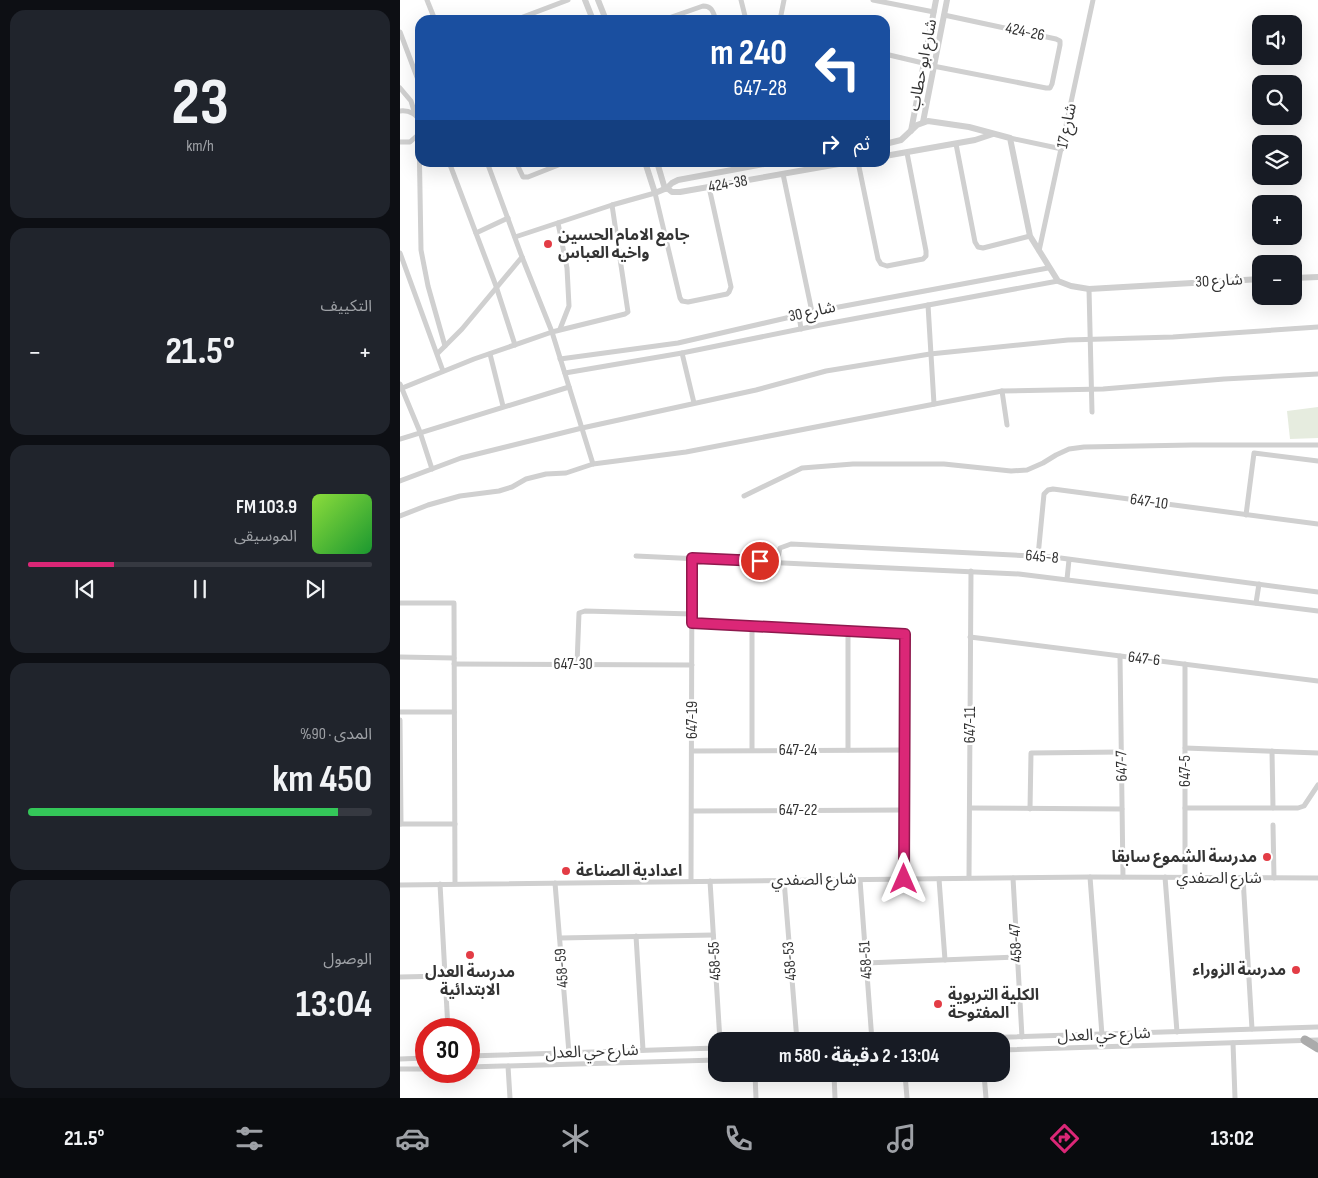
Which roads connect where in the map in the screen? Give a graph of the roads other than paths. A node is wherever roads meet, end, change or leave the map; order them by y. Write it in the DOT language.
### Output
graph roads {
  1 [pos="427,0"];
  2 [pos="568,0"];
  3 [pos="585,0"];
  4 [pos="598,0"];
  5 [pos="741,0"];
  6 [pos="784,0"];
  7 [pos="873,0"];
  8 [pos="936,0"];
  9 [pos="947,0"];
  10 [pos="1093,0"];
  11 [pos="934,12"];
  12 [pos="433,15"];
  13 [pos="528,15"];
  14 [pos="591,15"];
  15 [pos="604,15"];
  16 [pos="678,15"];
  17 [pos="714,15"];
  18 [pos="745,15"];
  19 [pos="781,15"];
  20 [pos="944,15"];
  21 [pos="400,32"];
  22 [pos="890,55"];
  23 [pos="923,62"];
  24 [pos="933,66"];
  25 [pos="415,72"];
  26 [pos="400,88"];
  27 [pos="400,111"];
  28 [pos="415,114"];
  29 [pos="923,122"];
  30 [pos="911,131"];
  31 [pos="993,134"];
  32 [pos="1010,138"];
  33 [pos="415,140"];
  34 [pos="400,142"];
  35 [pos="890,144"];
  36 [pos="956,144"];
  37 [pos="890,146"];
  38 [pos="1062,149"];
  39 [pos="907,152"];
  40 [pos="890,155"];
  41 [pos="894,155"];
  42 [pos="420,167"];
  43 [pos="451,167"];
  44 [pos="489,167"];
  45 [pos="518,167"];
  46 [pos="553,167"];
  47 [pos="647,167"];
  48 [pos="659,167"];
  49 [pos="748,167"];
  50 [pos="822,167"];
  51 [pos="859,167"];
  52 [pos="783,174"];
  53 [pos="709,187"];
  54 [pos="666,189"];
  55 [pos="655,192"];
  56 [pos="612,205"];
  57 [pos="508,218"];
  58 [pos="558,223"];
  59 [pos="476,234"];
  60 [pos="1030,236"];
  61 [pos="515,238"];
  62 [pos="1039,252"];
  63 [pos="400,253"];
  64 [pos="522,257"];
  65 [pos="1048,268"];
  66 [pos="1318,277"];
  67 [pos="1302,278"];
  68 [pos="1252,279"];
  69 [pos="1058,281"];
  70 [pos="496,286"];
  71 [pos="1089,288"];
  72 [pos="928,305"];
  73 [pos="812,312"];
  74 [pos="799,315"];
  75 [pos="1318,327"];
  76 [pos="801,328"];
  77 [pos="560,329"];
  78 [pos="552,332"];
  79 [pos="1090,339"];
  80 [pos="515,345"];
  81 [pos="444,346"];
  82 [pos="438,353"];
  83 [pos="490,354"];
  84 [pos="682,354"];
  85 [pos="930,354"];
  86 [pos="560,359"];
  87 [pos="443,370"];
  88 [pos="565,373"];
  89 [pos="1318,374"];
  90 [pos="401,387"];
  91 [pos="569,387"];
  92 [pos="1092,389"];
  93 [pos="1002,391"];
  94 [pos="694,403"];
  95 [pos="934,404"];
  96 [pos="503,406"];
  97 [pos="1092,412"];
  98 [pos="1007,425"];
  99 [pos="582,428"];
  100 [pos="420,432"];
  101 [pos="400,439"];
  102 [pos="1318,445"];
  103 [pos="1318,461"];
  104 [pos="593,464"];
  105 [pos="432,469"];
  106 [pos="400,481"];
  107 [pos="744,496"];
  108 [pos="1246,515"];
  109 [pos="400,516"];
  110 [pos="1318,524"];
  111 [pos="636,556"];
  112 [pos="1038,556"];
  113 [pos="692,558"];
  114 [pos="1069,560"];
  115 [pos="777,562"];
  116 [pos="971,571"];
  117 [pos="1067,579"];
  118 [pos="1259,584"];
  119 [pos="1318,592"];
  120 [pos="400,603"];
  121 [pos="1256,603"];
  122 [pos="1318,611"];
  123 [pos="692,614"];
  124 [pos="692,623"];
  125 [pos="752,626"];
  126 [pos="848,631"];
  127 [pos="970,637"];
  128 [pos="1120,656"];
  129 [pos="400,658"];
  130 [pos="454,661"];
  131 [pos="577,664"];
  132 [pos="1185,664"];
  133 [pos="692,665"];
  134 [pos="1318,681"];
  135 [pos="400,712"];
  136 [pos="454,712"];
  137 [pos="400,720"];
  138 [pos="1185,748"];
  139 [pos="752,750"];
  140 [pos="848,750"];
  141 [pos="904,750"];
  142 [pos="692,751"];
  143 [pos="1272,751"];
  144 [pos="1122,752"];
  145 [pos="1318,753"];
  146 [pos="1318,785"];
  147 [pos="970,808"];
  148 [pos="1030,808"];
  149 [pos="1185,808"];
  150 [pos="1273,808"];
  151 [pos="1122,809"];
  152 [pos="904,810"];
  153 [pos="692,811"];
  154 [pos="401,824"];
  155 [pos="455,824"];
  156 [pos="1273,825"];
  157 [pos="1090,877"];
  158 [pos="1123,877"];
  159 [pos="1165,877"];
  160 [pos="1185,877"];
  161 [pos="969,878"];
  162 [pos="1013,878"];
  163 [pos="1243,878"];
  164 [pos="1274,878"];
  165 [pos="1318,878"];
  166 [pos="904,879"];
  167 [pos="939,879"];
  168 [pos="784,880"];
  169 [pos="860,880"];
  170 [pos="710,881"];
  171 [pos="692,882"];
  172 [pos="556,883"];
  173 [pos="440,884"];
  174 [pos="455,884"];
  175 [pos="400,885"];
  176 [pos="713,935"];
  177 [pos="636,936"];
  178 [pos="560,938"];
  179 [pos="1017,957"];
  180 [pos="945,960"];
  181 [pos="866,962"];
  182 [pos="445,976"];
  183 [pos="400,977"];
  184 [pos="447,1018"];
  185 [pos="1318,1027"];
  186 [pos="1244,1030"];
  187 [pos="1252,1030"];
  188 [pos="719,1032"];
  189 [pos="796,1032"];
  190 [pos="871,1032"];
  191 [pos="1177,1032"];
  192 [pos="1133,1034"];
  193 [pos="1102,1035"];
  194 [pos="1010,1037"];
  195 [pos="1022,1037"];
  196 [pos="1305,1040"];
  197 [pos="1318,1040"];
  198 [pos="1232,1042"];
  199 [pos="1244,1042"];
  200 [pos="1134,1046"];
  201 [pos="708,1048"];
  202 [pos="1318,1048"];
  203 [pos="643,1050"];
  204 [pos="673,1050"];
  205 [pos="1010,1050"];
  206 [pos="569,1053"];
  207 [pos="480,1056"];
  208 [pos="415,1058"];
  209 [pos="400,1059"];
  210 [pos="708,1060"];
  211 [pos="674,1061"];
  212 [pos="508,1066"];
  213 [pos="480,1067"];
  214 [pos="415,1069"];
  215 [pos="400,1070"];
  216 [pos="755,1082"];
  217 [pos="834,1082"];
  218 [pos="906,1082"];
  219 [pos="985,1082"];
  220 [pos="510,1098"];
  221 [pos="756,1098"];
  222 [pos="835,1098"];
  223 [pos="907,1098"];
  224 [pos="986,1098"];
  225 [pos="1235,1098"];
  1 -- 12 [label="street"];
  2 -- 13 [label="street"];
  3 -- 14 [label="street"];
  4 -- 15 [label="street"];
  5 -- 18 [label="street"];
  6 -- 19 [label="street"];
  7 -- 11 [label="street"];
  8 -- 11 [label="street, شارع ابو حطاب"];
  9 -- 20 [label="street, شارع ابو حطاب"];
  10 -- 38 [label="street, شارع 17"];
  11 -- 23 [label="street, شارع ابو حطاب"];
  16 -- 17 [label="street"];
  20 -- 24 [label="street, شارع ابو حطاب"];
  20 -- 24 [label="street, 424-26"];
  21 -- 25 [label="street"];
  22 -- 23 [label="street"];
  23 -- 30 [label="street, شارع ابو حطاب"];
  24 -- 29 [label="street, شارع ابو حطاب"];
  26 -- 28 [label="street"];
  27 -- 28 [label="street"];
  29 -- 30 [label="street"];
  29 -- 31 [label="street"];
  30 -- 35 [label="street"];
  31 -- 32 [label="street"];
  31 -- 36 [label="street"];
  32 -- 38 [label="street"];
  32 -- 60 [label="street"];
  33 -- 34 [label="street"];
  36 -- 39 [label="street"];
  36 -- 60 [label="street"];
  37 -- 41 [label="street"];
  38 -- 62 [label="street, شارع 17"];
  39 -- 41 [label="street"];
  39 -- 51 [label="street"];
  40 -- 41 [label="street"];
  42 -- 81 [label="street"];
  43 -- 59 [label="street"];
  44 -- 57 [label="street"];
  45 -- 46 [label="street"];
  47 -- 55 [label="street"];
  48 -- 54 [label="street"];
  49 -- 54 [label="street, 424-38"];
  50 -- 52 [label="street, 424-38"];
  52 -- 53 [label="street, 424-38"];
  52 -- 73 [label="street"];
  53 -- 54 [label="street, 424-38"];
  53 -- 55 [label="street"];
  54 -- 55 [label="street, 424-38"];
  55 -- 56 [label="street, 424-38"];
  56 -- 58 [label="street, 424-38"];
  56 -- 77 [label="street"];
  57 -- 59 [label="street"];
  57 -- 61 [label="street"];
  58 -- 61 [label="street, 424-38"];
  58 -- 77 [label="street"];
  59 -- 70 [label="street"];
  60 -- 62 [label="street"];
  61 -- 64 [label="street"];
  62 -- 65 [label="street"];
  63 -- 82 [label="street"];
  64 -- 70 [label="street"];
  64 -- 78 [label="street"];
  65 -- 69 [label="street"];
  65 -- 73 [label="street, شارع 30"];
  66 -- 67 [label="street"];
  68 -- 71 [label="street, شارع 30"];
  69 -- 71 [label="street, شارع 30"];
  69 -- 72 [label="street, شارع 30"];
  70 -- 80 [label="street"];
  70 -- 81 [label="street"];
  71 -- 79 [label="street"];
  72 -- 76 [label="street, شارع 30"];
  72 -- 85 [label="street"];
  73 -- 74 [label="street, شارع 30"];
  74 -- 76 [label="street"];
  74 -- 86 [label="street, شارع 30"];
  75 -- 79 [label="street"];
  76 -- 84 [label="street, شارع 30"];
  77 -- 78 [label="street"];
  78 -- 80 [label="street"];
  78 -- 86 [label="street"];
  79 -- 85 [label="street"];
  79 -- 92 [label="street"];
  80 -- 83 [label="street"];
  81 -- 82 [label="street"];
  82 -- 87 [label="street"];
  83 -- 87 [label="street"];
  83 -- 96 [label="street"];
  84 -- 88 [label="street, شارع 30"];
  84 -- 94 [label="street"];
  85 -- 94 [label="street"];
  85 -- 95 [label="street"];
  86 -- 88 [label="street"];
  87 -- 90 [label="street"];
  88 -- 91 [label="street"];
  89 -- 92 [label="street"];
  90 -- 100 [label="street"];
  91 -- 96 [label="street"];
  91 -- 99 [label="street"];
  92 -- 93 [label="street"];
  92 -- 97 [label="street"];
  93 -- 95 [label="street"];
  93 -- 98 [label="street"];
  94 -- 99 [label="street"];
  95 -- 104 [label="street"];
  96 -- 100 [label="street"];
  99 -- 104 [label="street"];
  99 -- 105 [label="street"];
  100 -- 101 [label="street"];
  100 -- 105 [label="street"];
  102 -- 107 [label="street"];
  103 -- 108 [label="street"];
  104 -- 109 [label="street"];
  105 -- 106 [label="street"];
  108 -- 110 [label="street, 647-10"];
  108 -- 112 [label="street, 647-10"];
  111 -- 113 [label="street, 645-8"];
  112 -- 114 [label="street, 645-8"];
  112 -- 115 [label="street, 645-8"];
  113 -- 115 [label="street, 645-8"];
  113 -- 123 [label="street, 647-19"];
  114 -- 117 [label="street"];
  114 -- 118 [label="street, 645-8"];
  115 -- 116 [label="street, 645-8"];
  116 -- 117 [label="street, 645-8"];
  116 -- 127 [label="street, 647-11"];
  117 -- 121 [label="street, 645-8"];
  118 -- 119 [label="street, 645-8"];
  118 -- 121 [label="street"];
  120 -- 130 [label="street"];
  121 -- 122 [label="street, 645-8"];
  123 -- 124 [label="street, 647-19"];
  123 -- 131 [label="street"];
  124 -- 125 [label="street"];
  124 -- 133 [label="street, 647-19"];
  125 -- 126 [label="street"];
  125 -- 139 [label="street"];
  126 -- 140 [label="street"];
  126 -- 141 [label="street"];
  127 -- 128 [label="street, 647-6"];
  127 -- 147 [label="street, 647-11"];
  128 -- 132 [label="street, 647-6"];
  128 -- 144 [label="street, 647-7"];
  129 -- 130 [label="street, 647-30"];
  130 -- 131 [label="street, 647-30"];
  130 -- 136 [label="street"];
  131 -- 133 [label="street, 647-30"];
  132 -- 134 [label="street, 647-6"];
  132 -- 138 [label="street, 647-5"];
  133 -- 142 [label="street, 647-19"];
  135 -- 136 [label="street"];
  136 -- 155 [label="street"];
  137 -- 154 [label="street"];
  138 -- 143 [label="street"];
  138 -- 149 [label="street, 647-5"];
  139 -- 140 [label="street, 647-24"];
  139 -- 142 [label="street, 647-24"];
  140 -- 141 [label="street, 647-24"];
  141 -- 152 [label="street"];
  142 -- 153 [label="street, 647-19"];
  143 -- 145 [label="street"];
  143 -- 150 [label="street"];
  144 -- 148 [label="street"];
  144 -- 151 [label="street, 647-7"];
  146 -- 150 [label="street"];
  147 -- 148 [label="street"];
  147 -- 161 [label="street, 647-11"];
  148 -- 151 [label="street"];
  149 -- 150 [label="street"];
  149 -- 160 [label="street, 647-5"];
  151 -- 158 [label="street, 647-7"];
  152 -- 153 [label="street, 647-22"];
  152 -- 166 [label="street"];
  153 -- 171 [label="street, 647-19"];
  154 -- 155 [label="street"];
  155 -- 174 [label="street"];
  156 -- 164 [label="street"];
  157 -- 158 [label="street, شارع الصفدي"];
  157 -- 162 [label="street, شارع الصفدي"];
  157 -- 193 [label="street"];
  158 -- 159 [label="street, شارع الصفدي"];
  159 -- 160 [label="street, شارع الصفدي"];
  159 -- 191 [label="street"];
  160 -- 163 [label="street, شارع الصفدي"];
  161 -- 162 [label="street, شارع الصفدي"];
  161 -- 167 [label="street, شارع الصفدي"];
  162 -- 179 [label="street, 458-47"];
  163 -- 164 [label="street, شارع الصفدي"];
  163 -- 187 [label="street"];
  164 -- 165 [label="street, شارع الصفدي"];
  166 -- 167 [label="street, شارع الصفدي"];
  166 -- 169 [label="street, شارع الصفدي"];
  167 -- 180 [label="street"];
  168 -- 169 [label="street, شارع الصفدي"];
  168 -- 170 [label="street, شارع الصفدي"];
  168 -- 189 [label="street, 458-53"];
  169 -- 181 [label="street, 458-51"];
  170 -- 171 [label="street, شارع الصفدي"];
  170 -- 176 [label="street, 458-55"];
  171 -- 172 [label="street, شارع الصفدي"];
  172 -- 174 [label="street, شارع الصفدي"];
  172 -- 178 [label="street, 458-59"];
  173 -- 174 [label="street, شارع الصفدي"];
  173 -- 175 [label="street, شارع الصفدي"];
  173 -- 182 [label="street"];
  176 -- 177 [label="street"];
  176 -- 188 [label="street, 458-55"];
  177 -- 178 [label="street"];
  177 -- 203 [label="street"];
  178 -- 206 [label="street, 458-59"];
  179 -- 180 [label="street"];
  179 -- 195 [label="street, 458-47"];
  180 -- 181 [label="street"];
  181 -- 190 [label="street, 458-51"];
  182 -- 183 [label="street"];
  182 -- 184 [label="street"];
  185 -- 187 [label="street, شارع حي العدل"];
  186 -- 187 [label="street, شارع حي العدل"];
  186 -- 191 [label="street, شارع حي العدل"];
  186 -- 199 [label="street"];
  191 -- 192 [label="street, شارع حي العدل"];
  192 -- 193 [label="street, شارع حي العدل"];
  192 -- 200 [label="street"];
  193 -- 195 [label="street, شارع حي العدل"];
  194 -- 195 [label="street, شارع حي العدل"];
  196 -- 197 [label="street, شارع حي العدل"];
  196 -- 199 [label="street, شارع حي العدل"];
  196 -- 202 [label="main road"];
  198 -- 199 [label="street, شارع حي العدل"];
  198 -- 200 [label="street, شارع حي العدل"];
  198 -- 225 [label="street"];
  200 -- 205 [label="street, شارع حي العدل"];
  201 -- 204 [label="street, شارع حي العدل"];
  203 -- 204 [label="street, شارع حي العدل"];
  203 -- 206 [label="street, شارع حي العدل"];
  204 -- 211 [label="street"];
  206 -- 207 [label="street, شارع حي العدل"];
  208 -- 209 [label="street"];
  210 -- 211 [label="street, شارع حي العدل"];
  211 -- 212 [label="street, شارع حي العدل"];
  212 -- 213 [label="street, شارع حي العدل"];
  212 -- 220 [label="street"];
  214 -- 215 [label="street"];
  216 -- 221 [label="street"];
  217 -- 222 [label="street"];
  218 -- 223 [label="street"];
  219 -- 224 [label="street"];
}
